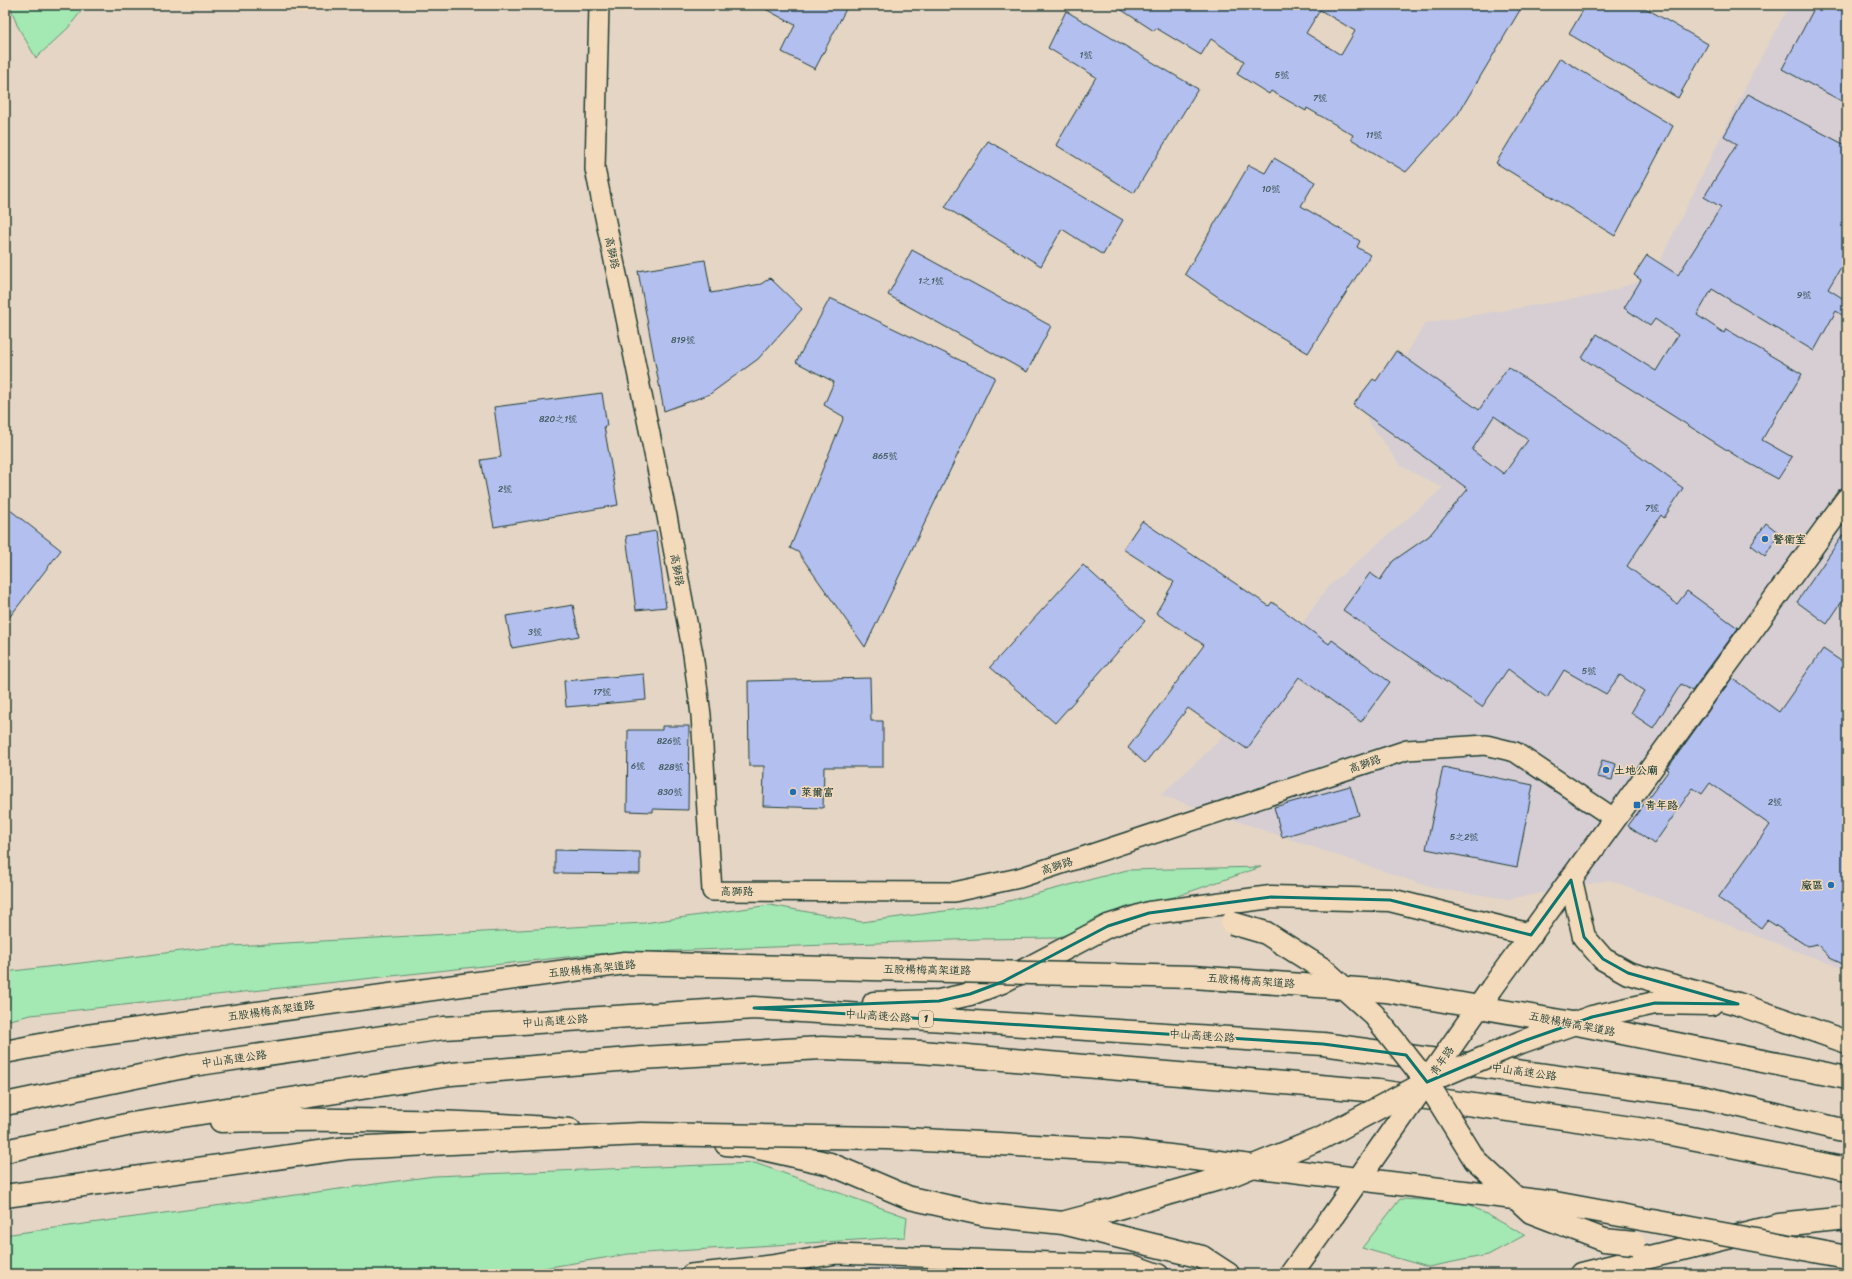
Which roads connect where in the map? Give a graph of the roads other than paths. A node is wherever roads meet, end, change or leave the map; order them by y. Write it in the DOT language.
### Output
graph roads {
  1 [pos="599,5"];
  2 [pos="1847,499"];
  3 [pos="1615,819"];
  4 [pos="1571,880"];
  5 [pos="1185,908"];
  6 [pos="1531,935"];
  7 [pos="1738,1004"];
  8 [pos="754,1008"];
  9 [pos="1847,1042"];
  10 [pos="5,1052"];
  11 [pos="1847,1078"];
  12 [pos="1426,1082"];
  13 [pos="5,1104"];
  14 [pos="131,1124"];
  15 [pos="1847,1131"];
  16 [pos="5,1151"];
  17 [pos="1847,1169"];
  18 [pos="5,1196"];
  19 [pos="1847,1218"];
  20 [pos="1063,1223"];
  21 [pos="1686,1248"];
  22 [pos="1847,1257"];
  23 [pos="771,1270"];
  24 [pos="691,1274"];
  25 [pos="1159,1274"];
  26 [pos="1228,1274"];
  27 [pos="1291,1274"];
  28 [pos="1580,1274"];
  1 -- 3 [label="street, 高獅路"];
  2 -- 3 [label="main road, 青年路"];
  3 -- 4 [label="main road, 青年路"];
  4 -- 6 [label="main road, 青年路"];
  4 -- 7 [label="main road"];
  5 -- 6 [label="main road"];
  5 -- 8 [label="main road"];
  5 -- 12 [label="main road, bridge"];
  6 -- 12 [label="main road, 青年路, bridge"];
  7 -- 9 [label="main road"];
  7 -- 12 [label="main road, bridge"];
  8 -- 13 [label="main road, 中山高速公路 / 1"];
  8 -- 15 [label="main road, 中山高速公路 / 1"];
  10 -- 11 [label="main road, 五股楊梅高架道路, bridge"];
  12 -- 20 [label="main road, bridge"];
  12 -- 21 [label="main road, bridge"];
  12 -- 27 [label="main road, 青年路, bridge"];
  14 -- 16 [label="main road"];
  14 -- 17 [label="main road"];
  14 -- 20 [label="main road"];
  18 -- 22 [label="main road, bridge"];
  19 -- 21 [label="main road"];
  20 -- 26 [label="main road"];
  21 -- 28 [label="main road"];
  23 -- 24 [label="street"];
  23 -- 25 [label="street"];
}
